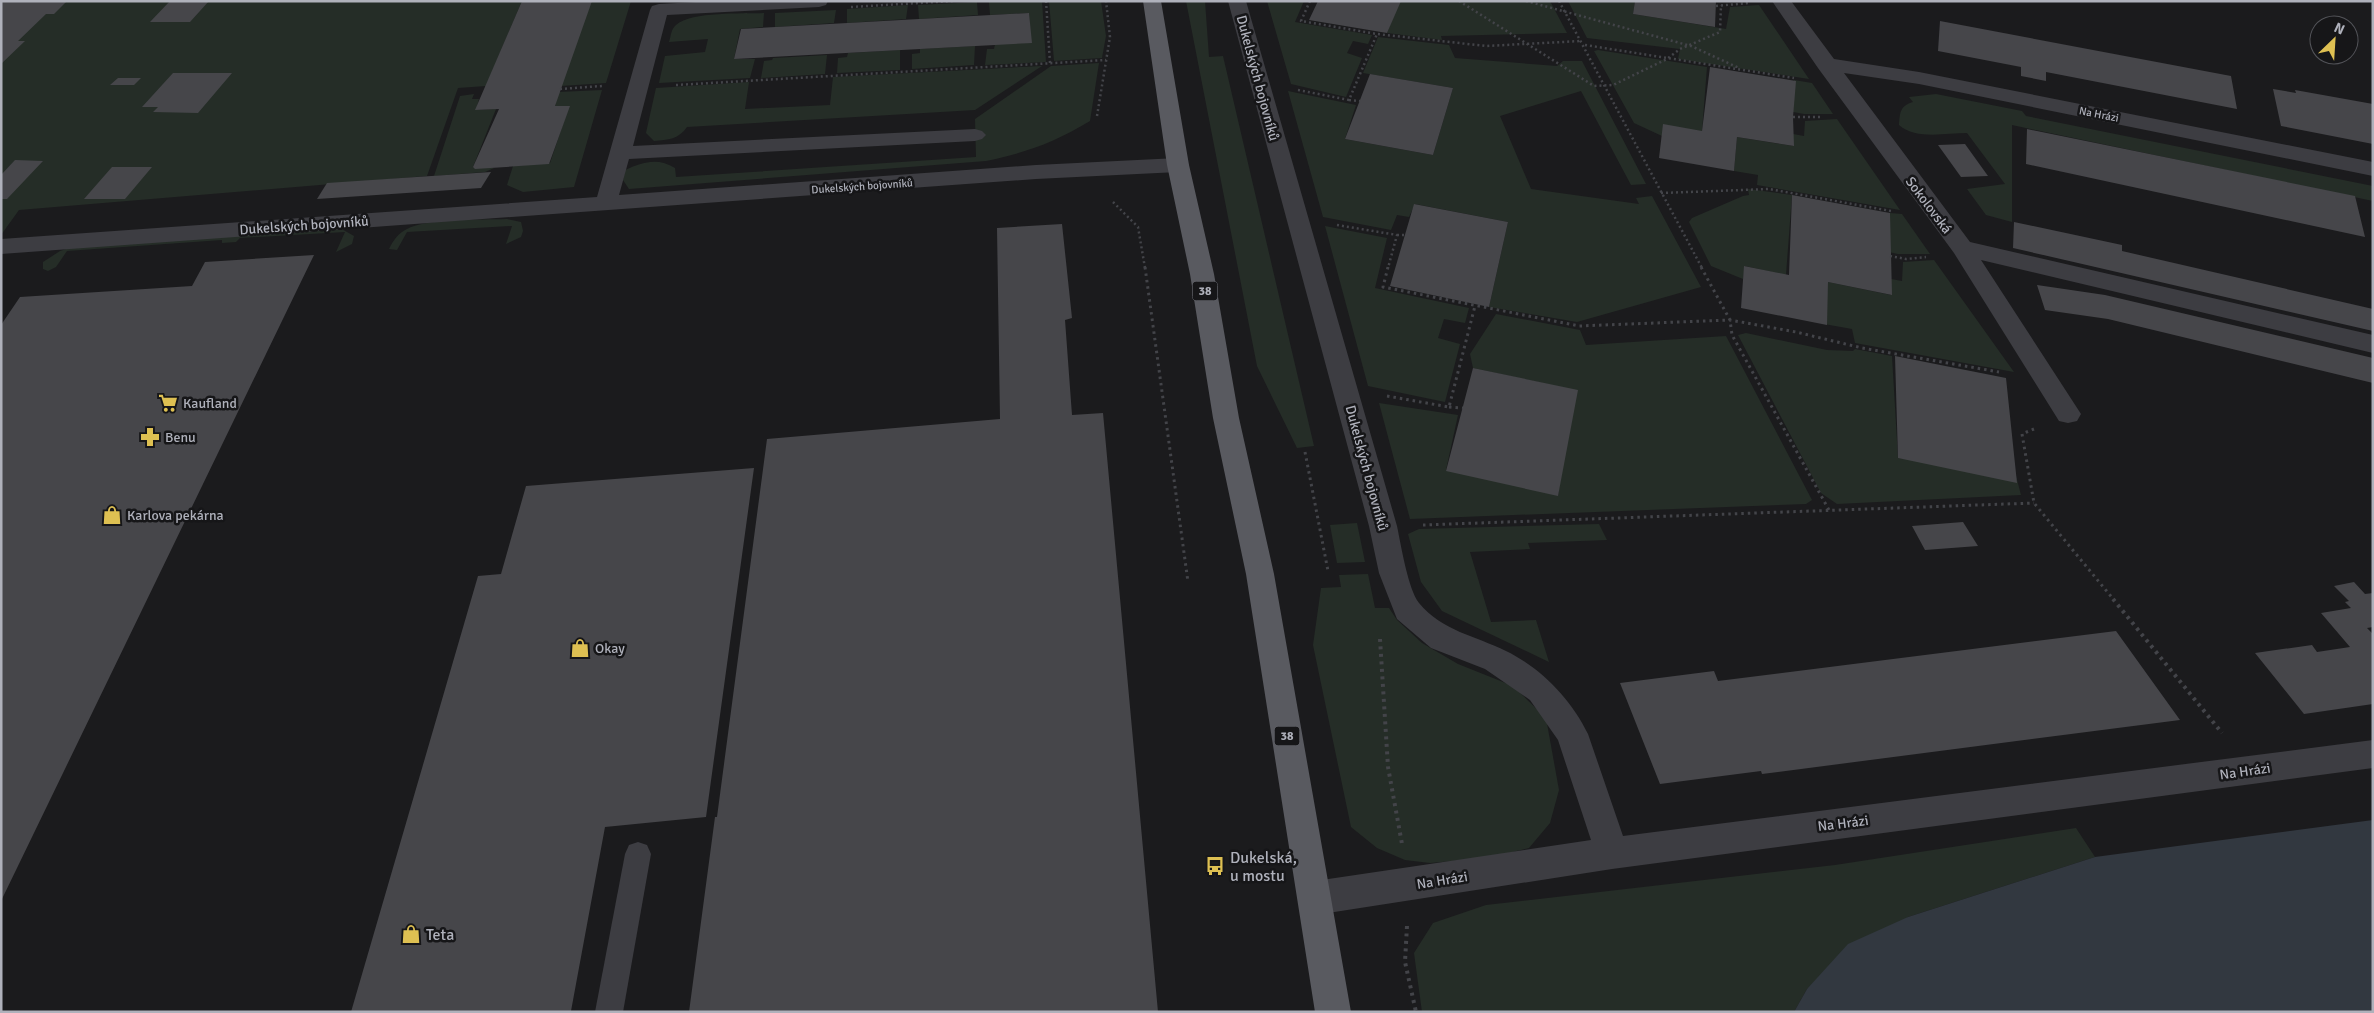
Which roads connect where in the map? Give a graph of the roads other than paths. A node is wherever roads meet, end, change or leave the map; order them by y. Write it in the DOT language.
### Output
graph roads {
  1 [pos="819,1"];
  2 [pos="1152,1"];
  3 [pos="1237,1"];
  4 [pos="1781,1"];
  5 [pos="656,6"];
  6 [pos="1825,64"];
  7 [pos="975,135"];
  8 [pos="619,154"];
  9 [pos="1178,165"];
  10 [pos="2373,169"];
  11 [pos="606,204"];
  12 [pos="1,247"];
  13 [pos="1962,248"];
  14 [pos="2373,344"];
  15 [pos="2068,414"];
  16 [pos="2373,754"];
  17 [pos="1612,853"];
  18 [pos="638,854"];
  19 [pos="1315,898"];
  20 [pos="609,1012"];
  21 [pos="1333,1012"];
  1 -- 5 [label="street"];
  2 -- 9 [label="main road, 38"];
  3 -- 17 [label="street, Dukelských bojovníků"];
  4 -- 6 [label="street, Sokolovská"];
  5 -- 8 [label="street"];
  6 -- 10 [label="street, Na Hrázi"];
  6 -- 13 [label="street, Sokolovská"];
  7 -- 8 [label="street"];
  8 -- 11 [label="street"];
  9 -- 11 [label="street, Dukelských bojovníků"];
  9 -- 19 [label="main road, 38"];
  11 -- 12 [label="street, Dukelských bojovníků"];
  13 -- 14 [label="street"];
  13 -- 15 [label="street, Sokolovská"];
  16 -- 17 [label="street, Na Hrázi"];
  17 -- 19 [label="street, Na Hrázi"];
  18 -- 20 [label="lane"];
  19 -- 21 [label="main road, 38"];
}
